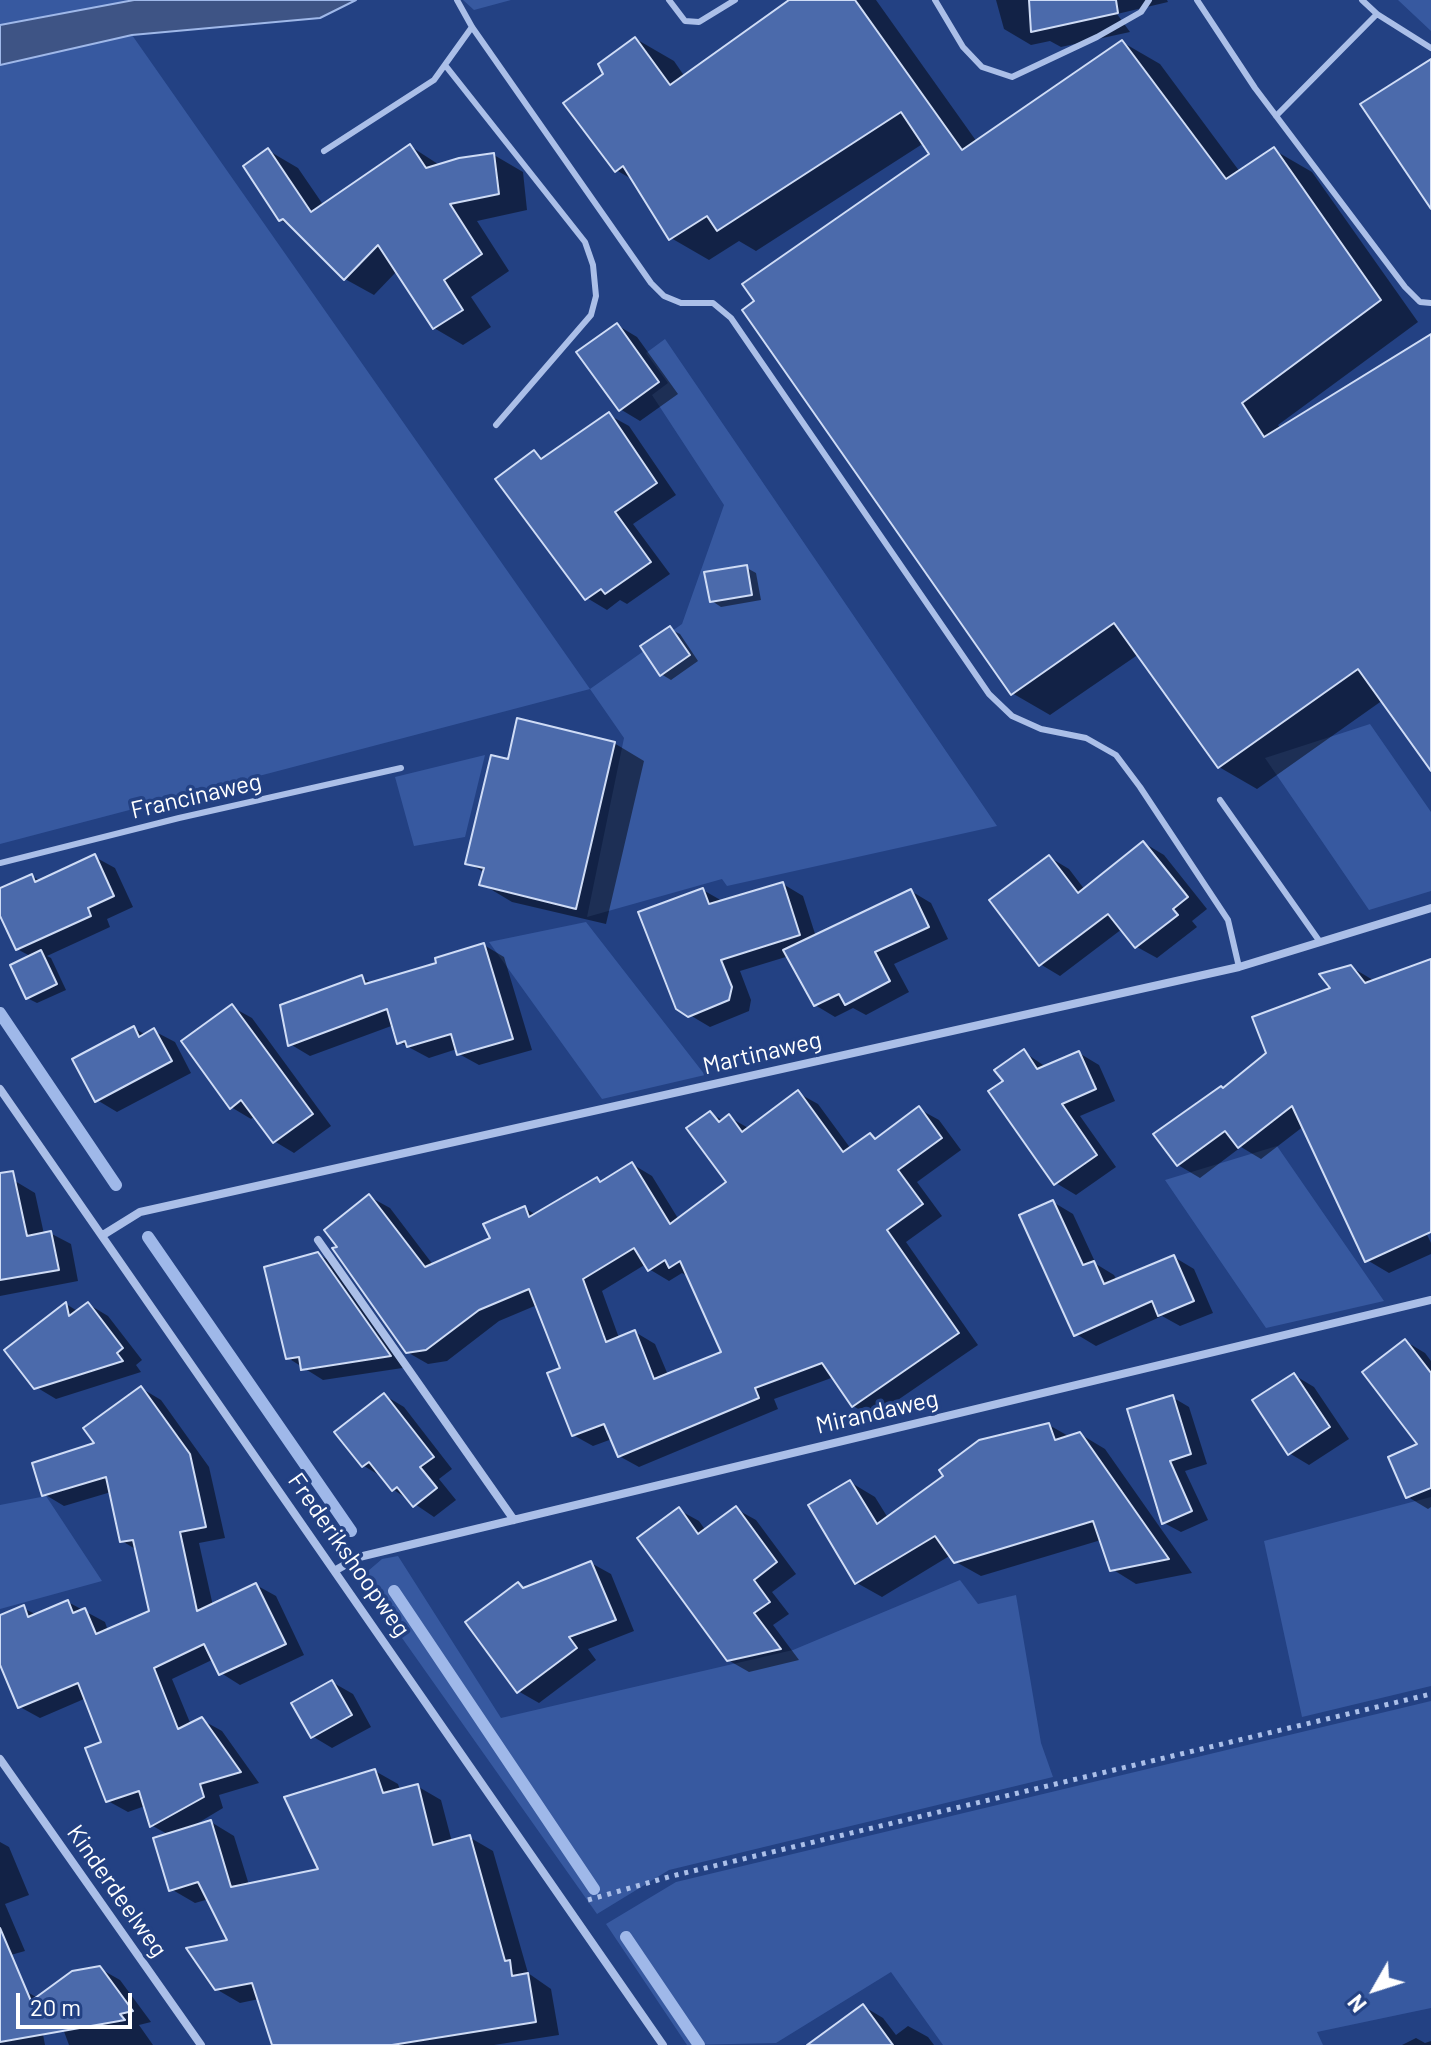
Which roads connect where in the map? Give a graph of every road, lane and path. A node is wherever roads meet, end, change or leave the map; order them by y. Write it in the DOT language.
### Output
graph roads {
  1 [pos="457,0"];
  2 [pos="669,0"];
  3 [pos="735,0"];
  4 [pos="935,0"];
  5 [pos="1149,0"];
  6 [pos="1197,0"];
  7 [pos="1362,0"];
  8 [pos="1377,14"];
  9 [pos="472,27"];
  10 [pos="1431,48"];
  11 [pos="445,65"];
  12 [pos="1276,116"];
  13 [pos="324,151"];
  14 [pos="1431,303"];
  15 [pos="496,425"];
  16 [pos="401,768"];
  17 [pos="1220,800"];
  18 [pos="0,863"];
  19 [pos="1431,908"];
  20 [pos="1320,942"];
  21 [pos="1239,967"];
  22 [pos="0,1089"];
  23 [pos="103,1235"];
  24 [pos="318,1240"];
  25 [pos="1431,1300"];
  26 [pos="514,1520"];
  27 [pos="336,1570"];
  28 [pos="1431,1694"];
  29 [pos="0,1759"];
  30 [pos="568,1906"];
  31 [pos="201,2045"];
  32 [pos="663,2045"];
  1 -- 9 [label="lane"];
  2 -- 3 [label="lane"];
  4 -- 5 [label="lane"];
  6 -- 12 [label="lane"];
  7 -- 8 [label="lane"];
  8 -- 10 [label="lane"];
  8 -- 12 [label="lane"];
  9 -- 11 [label="lane"];
  9 -- 21 [label="lane"];
  11 -- 13 [label="lane"];
  11 -- 15 [label="lane"];
  12 -- 14 [label="lane"];
  16 -- 18 [label="lane, Francinaweg"];
  17 -- 20 [label="lane"];
  19 -- 20 [label="street, Martinaweg"];
  20 -- 21 [label="street, Martinaweg"];
  21 -- 23 [label="street, Martinaweg"];
  22 -- 23 [label="street, Frederikshoopweg"];
  23 -- 27 [label="street, Frederikshoopweg"];
  24 -- 26 [label="street"];
  25 -- 26 [label="street, Mirandaweg"];
  26 -- 27 [label="street, Mirandaweg"];
  27 -- 30 [label="street, Frederikshoopweg"];
  28 -- 30 [label="path"];
  29 -- 31 [label="street, Kinderdeelweg"];
  30 -- 32 [label="street, Frederikshoopweg"];
}
